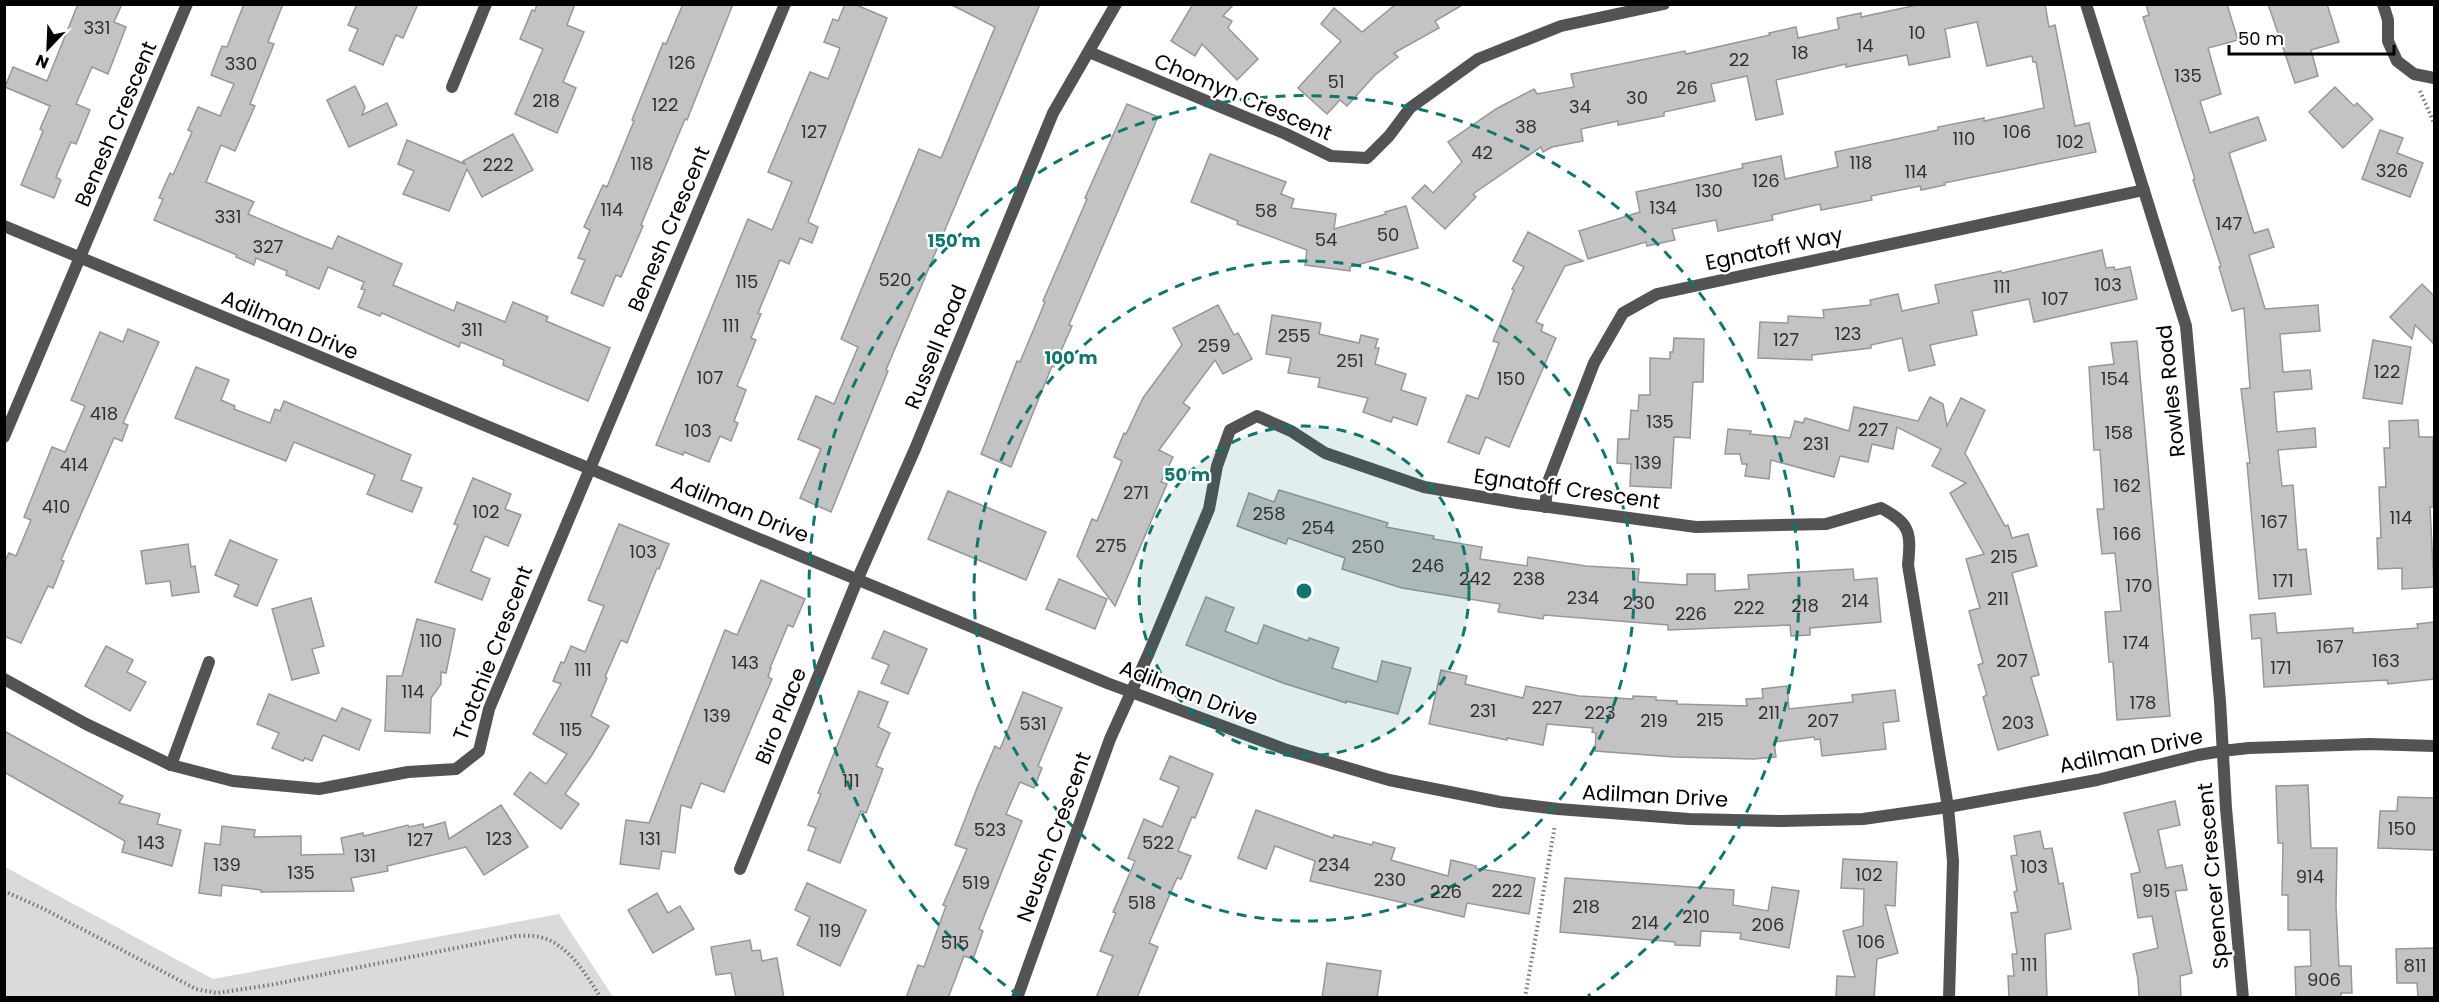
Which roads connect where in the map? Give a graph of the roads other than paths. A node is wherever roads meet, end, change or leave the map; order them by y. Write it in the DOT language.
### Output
graph roads {
  1 [pos="187,4"];
  2 [pos="486,4"];
  3 [pos="785,4"];
  4 [pos="1116,4"];
  5 [pos="1664,4"];
  6 [pos="2086,4"];
  7 [pos="2384,4"];
  8 [pos="1089,52"];
  9 [pos="2434,78"];
  10 [pos="452,87"];
  11 [pos="2144,190"];
  12 [pos="4,226"];
  13 [pos="81,259"];
  14 [pos="4,437"];
  15 [pos="590,470"];
  16 [pos="1545,507"];
  17 [pos="858,578"];
  18 [pos="209,662"];
  19 [pos="4,679"];
  20 [pos="1132,692"];
  21 [pos="2434,746"];
  22 [pos="2222,751"];
  23 [pos="171,765"];
  24 [pos="1948,807"];
  25 [pos="740,869"];
  26 [pos="1017,998"];
  27 [pos="1949,998"];
  28 [pos="2243,998"];
  1 -- 13 [label="street, Benesh Crescent"];
  2 -- 10 [label="street"];
  3 -- 15 [label="street, Benesh Crescent"];
  4 -- 8 [label="street, Russell Road"];
  5 -- 8 [label="street, Chomyn Crescent"];
  6 -- 11 [label="street, Rowles Road"];
  7 -- 9 [label="street"];
  8 -- 17 [label="street, Russell Road"];
  11 -- 16 [label="street, Egnatoff Way"];
  11 -- 22 [label="street, Rowles Road"];
  12 -- 13 [label="street, Adilman Drive"];
  13 -- 14 [label="street"];
  13 -- 15 [label="street, Adilman Drive"];
  15 -- 17 [label="street, Adilman Drive"];
  15 -- 23 [label="street, Trotchie Crescent"];
  16 -- 20 [label="street, Egnatoff Crescent"];
  16 -- 24 [label="street, Egnatoff Crescent"];
  17 -- 20 [label="street, Adilman Drive"];
  17 -- 25 [label="street, Biro Place"];
  18 -- 23 [label="street"];
  19 -- 23 [label="street, Trotchie Crescent"];
  20 -- 24 [label="street, Adilman Drive"];
  20 -- 26 [label="street, Neusch Crescent"];
  21 -- 22 [label="street, Adilman Drive"];
  22 -- 24 [label="street, Adilman Drive"];
  22 -- 28 [label="street, Spencer Crescent"];
  24 -- 27 [label="street"];
}
